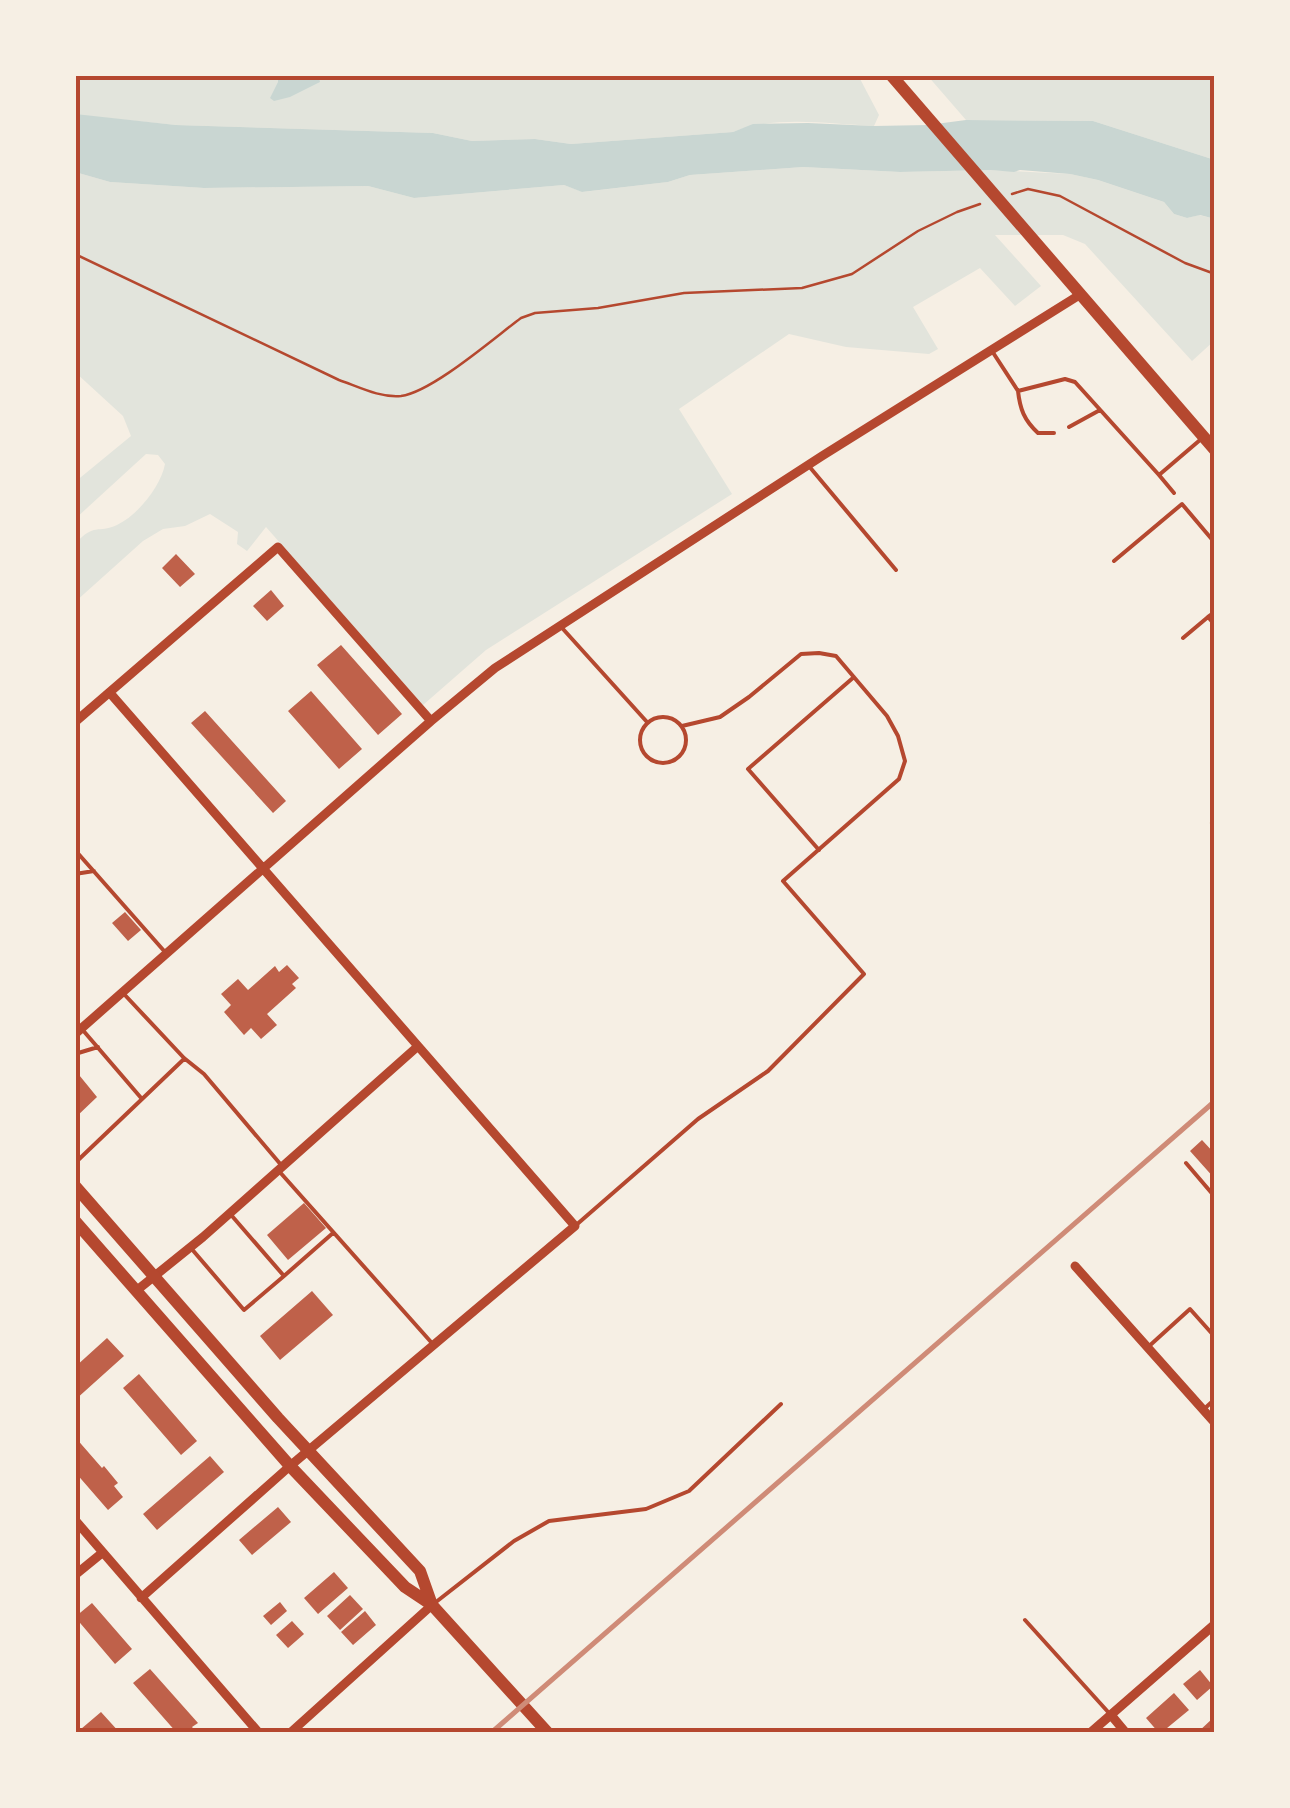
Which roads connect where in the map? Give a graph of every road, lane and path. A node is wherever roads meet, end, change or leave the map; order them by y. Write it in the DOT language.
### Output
graph roads {
  1 [pos="891,75"];
  2 [pos="1010,195"];
  3 [pos="992,200"];
  4 [pos="75,254"];
  5 [pos="1215,274"];
  6 [pos="1081,294"];
  7 [pos="992,351"];
  8 [pos="1018,391"];
  9 [pos="1100,410"];
  10 [pos="1069,427"];
  11 [pos="1054,434"];
  12 [pos="1204,437"];
  13 [pos="1215,450"];
  14 [pos="808,465"];
  15 [pos="1159,475"];
  16 [pos="1174,492"];
  17 [pos="1215,543"];
  18 [pos="1114,562"];
  19 [pos="896,570"];
  20 [pos="1215,612"];
  21 [pos="1208,618"];
  22 [pos="560,625"];
  23 [pos="1215,625"];
  24 [pos="1183,638"];
  25 [pos="854,677"];
  26 [pos="110,692"];
  27 [pos="431,721"];
  28 [pos="75,722"];
  29 [pos="648,722"];
  30 [pos="682,726"];
  31 [pos="75,850"];
  32 [pos="818,850"];
  33 [pos="263,868"];
  34 [pos="94,872"];
  35 [pos="75,874"];
  36 [pos="166,954"];
  37 [pos="123,993"];
  38 [pos="77,1028"];
  39 [pos="98,1047"];
  40 [pos="417,1047"];
  41 [pos="75,1054"];
  42 [pos="184,1058"];
  43 [pos="142,1098"];
  44 [pos="75,1163"];
  45 [pos="1186,1163"];
  46 [pos="280,1168"];
  47 [pos="75,1186"];
  48 [pos="1215,1198"];
  49 [pos="230,1213"];
  50 [pos="75,1221"];
  51 [pos="575,1226"];
  52 [pos="334,1232"];
  53 [pos="190,1246"];
  54 [pos="1076,1266"];
  55 [pos="284,1276"];
  56 [pos="154,1277"];
  57 [pos="136,1291"];
  58 [pos="1215,1337"];
  59 [pos="434,1345"];
  60 [pos="1147,1348"];
  61 [pos="1215,1400"];
  62 [pos="781,1404"];
  63 [pos="1203,1410"];
  64 [pos="1215,1423"];
  65 [pos="308,1452"];
  66 [pos="290,1466"];
  67 [pos="75,1520"];
  68 [pos="102,1552"];
  69 [pos="75,1575"];
  70 [pos="141,1598"];
  71 [pos="432,1605"];
  72 [pos="1026,1620"];
  73 [pos="1215,1624"];
  74 [pos="1111,1715"];
  75 [pos="259,1733"];
  76 [pos="290,1733"];
  77 [pos="548,1733"];
  78 [pos="1090,1733"];
  79 [pos="1126,1733"];
  1 -- 6 [label="main road"];
  2 -- 5 [label="path"];
  3 -- 4 [label="path"];
  6 -- 7 [label="street"];
  6 -- 12 [label="main road"];
  7 -- 8 [label="lane"];
  7 -- 14 [label="street"];
  8 -- 9 [label="lane"];
  8 -- 11 [label="lane"];
  9 -- 10 [label="lane"];
  9 -- 15 [label="lane"];
  12 -- 13 [label="main road"];
  12 -- 15 [label="lane"];
  14 -- 19 [label="lane"];
  14 -- 22 [label="street"];
  15 -- 16 [label="lane"];
  17 -- 18 [label="lane"];
  20 -- 21 [label="lane"];
  21 -- 23 [label="lane"];
  21 -- 24 [label="lane"];
  22 -- 27 [label="street"];
  22 -- 29 [label="lane"];
  25 -- 30 [label="lane"];
  25 -- 32 [label="lane"];
  25 -- 32 [label="lane"];
  26 -- 27 [label="street"];
  26 -- 28 [label="street"];
  26 -- 33 [label="street"];
  27 -- 33 [label="street"];
  29 -- 30 [label="lane"];
  29 -- 30 [label="lane"];
  31 -- 34 [label="lane"];
  32 -- 51 [label="lane"];
  33 -- 36 [label="street"];
  33 -- 40 [label="street"];
  34 -- 35 [label="lane"];
  34 -- 36 [label="lane"];
  36 -- 37 [label="street"];
  37 -- 38 [label="street"];
  37 -- 42 [label="lane"];
  38 -- 39 [label="lane"];
  39 -- 41 [label="lane"];
  39 -- 43 [label="lane"];
  40 -- 46 [label="street"];
  40 -- 51 [label="street"];
  42 -- 43 [label="lane"];
  42 -- 46 [label="lane"];
  43 -- 44 [label="lane"];
  45 -- 48 [label="lane"];
  46 -- 49 [label="street"];
  46 -- 52 [label="lane"];
  47 -- 56 [label="main road"];
  49 -- 53 [label="street"];
  49 -- 55 [label="lane"];
  50 -- 57 [label="main road"];
  51 -- 59 [label="street"];
  52 -- 55 [label="lane"];
  52 -- 59 [label="lane"];
  53 -- 55 [label="lane"];
  53 -- 56 [label="street"];
  54 -- 60 [label="street"];
  56 -- 57 [label="street"];
  56 -- 65 [label="main road"];
  57 -- 66 [label="main road"];
  58 -- 60 [label="lane"];
  59 -- 65 [label="street"];
  60 -- 63 [label="street"];
  61 -- 63 [label="lane"];
  62 -- 71 [label="lane"];
  63 -- 64 [label="street"];
  65 -- 66 [label="street"];
  65 -- 71 [label="main road"];
  66 -- 70 [label="street"];
  66 -- 71 [label="main road"];
  67 -- 68 [label="street"];
  68 -- 69 [label="street"];
  68 -- 70 [label="street"];
  70 -- 75 [label="street"];
  71 -- 76 [label="street"];
  71 -- 77 [label="main road"];
  72 -- 74 [label="lane"];
  73 -- 74 [label="street"];
  74 -- 78 [label="street"];
  74 -- 79 [label="street"];
}
